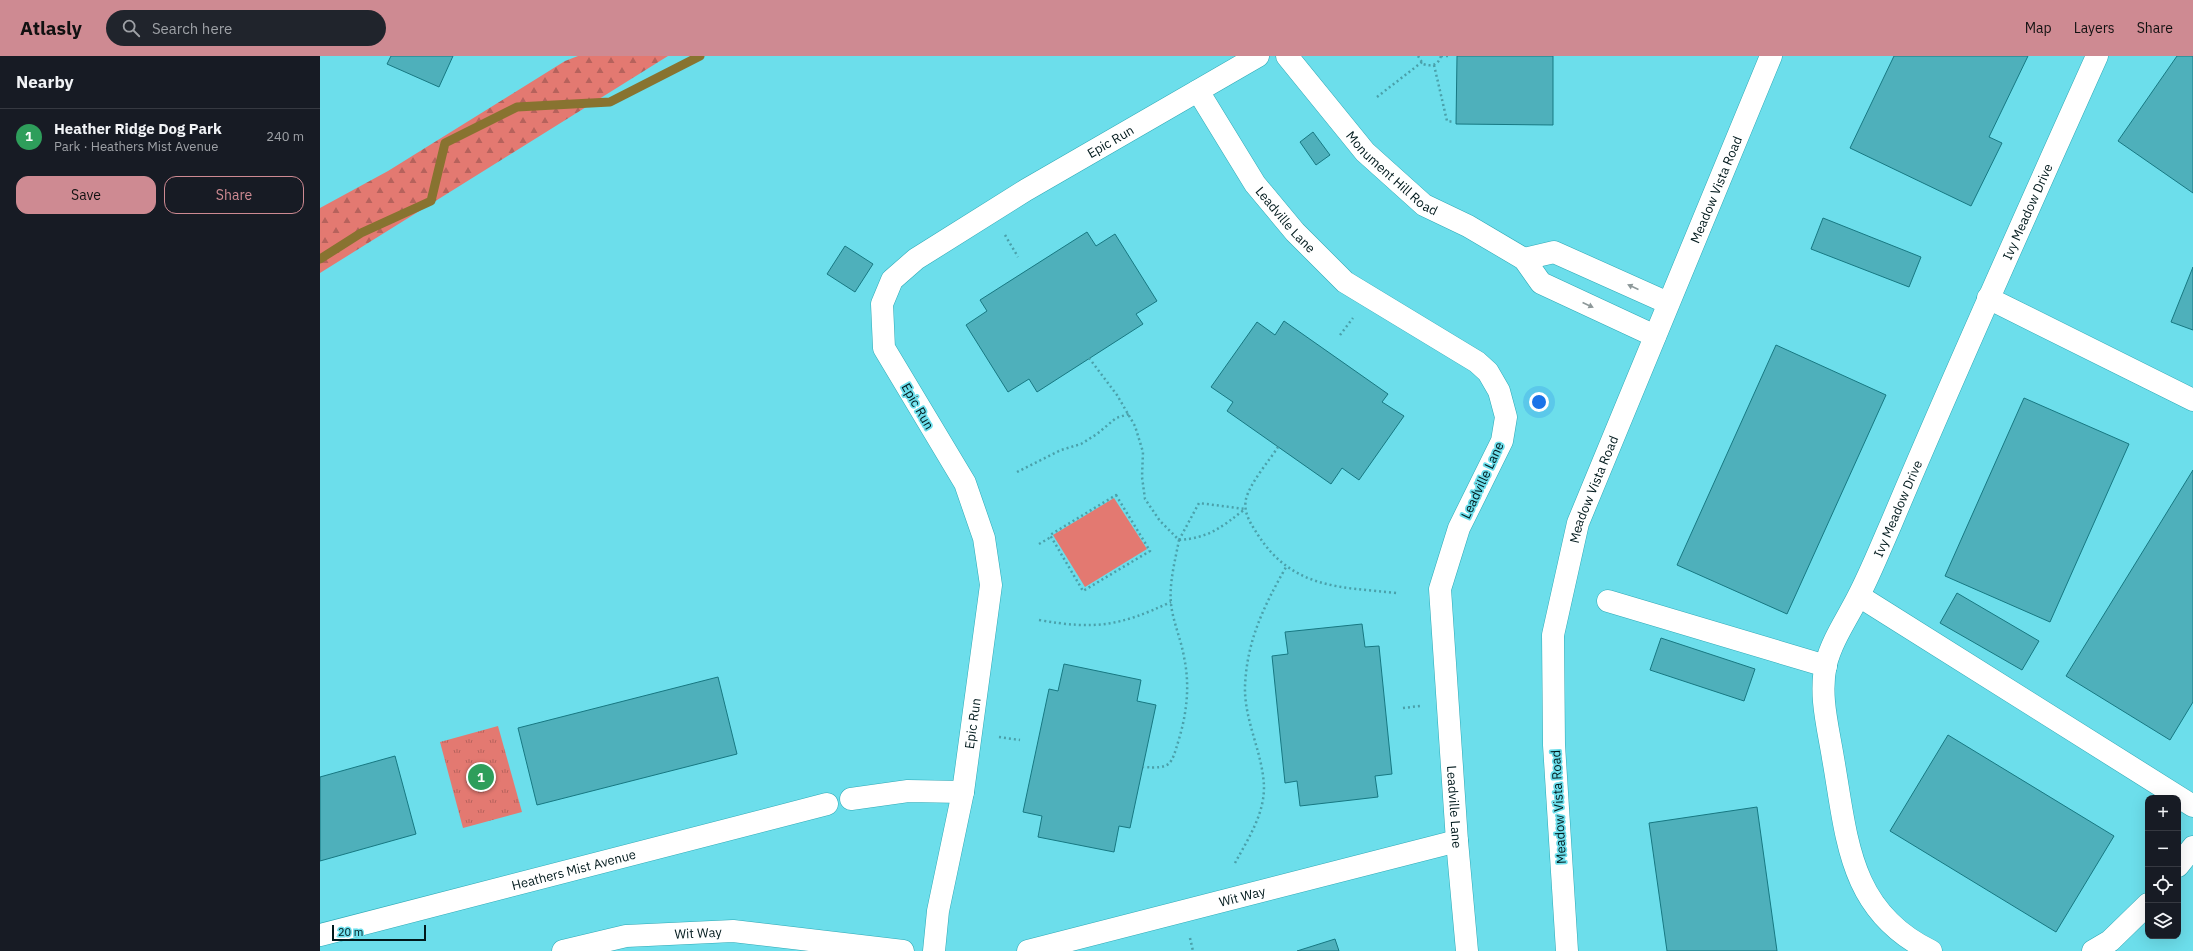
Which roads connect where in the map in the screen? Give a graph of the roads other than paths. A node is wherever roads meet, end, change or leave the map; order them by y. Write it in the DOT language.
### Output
graph roads {
  1 [pos="1258,56"];
  2 [pos="1287,56"];
  3 [pos="1771,56"];
  4 [pos="2097,56"];
  5 [pos="1198,90"];
  6 [pos="1524,259"];
  7 [pos="1580,263"];
  8 [pos="1565,294"];
  9 [pos="1988,298"];
  10 [pos="1668,304"];
  11 [pos="1655,336"];
  12 [pos="2193,400"];
  13 [pos="1859,596"];
  14 [pos="1608,601"];
  15 [pos="1826,666"];
  16 [pos="963,792"];
  17 [pos="851,799"];
  18 [pos="827,804"];
  19 [pos="2193,806"];
  20 [pos="1457,841"];
  21 [pos="2193,847"];
  22 [pos="2181,862"];
  23 [pos="2145,907"];
  24 [pos="320,935"];
  25 [pos="833,947"];
  26 [pos="564,951"];
  27 [pos="903,951"];
  28 [pos="934,951"];
  29 [pos="1028,951"];
  30 [pos="1467,951"];
  31 [pos="1566,951"];
  32 [pos="1931,951"];
  33 [pos="2093,951"];
  1 -- 5 [label="street, Epic Run"];
  2 -- 6 [label="street, Monument Hill Road"];
  3 -- 10 [label="street, Meadow Vista Road"];
  4 -- 9 [label="street, Ivy Meadow Drive"];
  5 -- 16 [label="street, Epic Run"];
  5 -- 20 [label="street, Leadville Lane"];
  6 -- 7 [label="street"];
  6 -- 8 [label="street, Monument Hill Road"];
  7 -- 8 [label="street"];
  10 -- 7 [label="street, one-way"];
  8 -- 11 [label="street, Monument Hill Road, one-way"];
  9 -- 12 [label="street"];
  9 -- 13 [label="street, Ivy Meadow Drive"];
  10 -- 11 [label="street, Meadow Vista Road"];
  11 -- 31 [label="street, Meadow Vista Road"];
  13 -- 15 [label="street, Ivy Meadow Drive"];
  13 -- 19 [label="street"];
  14 -- 15 [label="street"];
  15 -- 32 [label="street, Ivy Meadow Drive"];
  16 -- 17 [label="street"];
  16 -- 28 [label="street, Epic Run"];
  18 -- 24 [label="street, Heathers Mist Avenue"];
  20 -- 29 [label="street, Wit Way"];
  20 -- 30 [label="street, Leadville Lane"];
  21 -- 22 [label="street"];
  23 -- 33 [label="street"];
  25 -- 26 [label="street, Wit Way"];
  25 -- 27 [label="street, Wit Way"];
}
